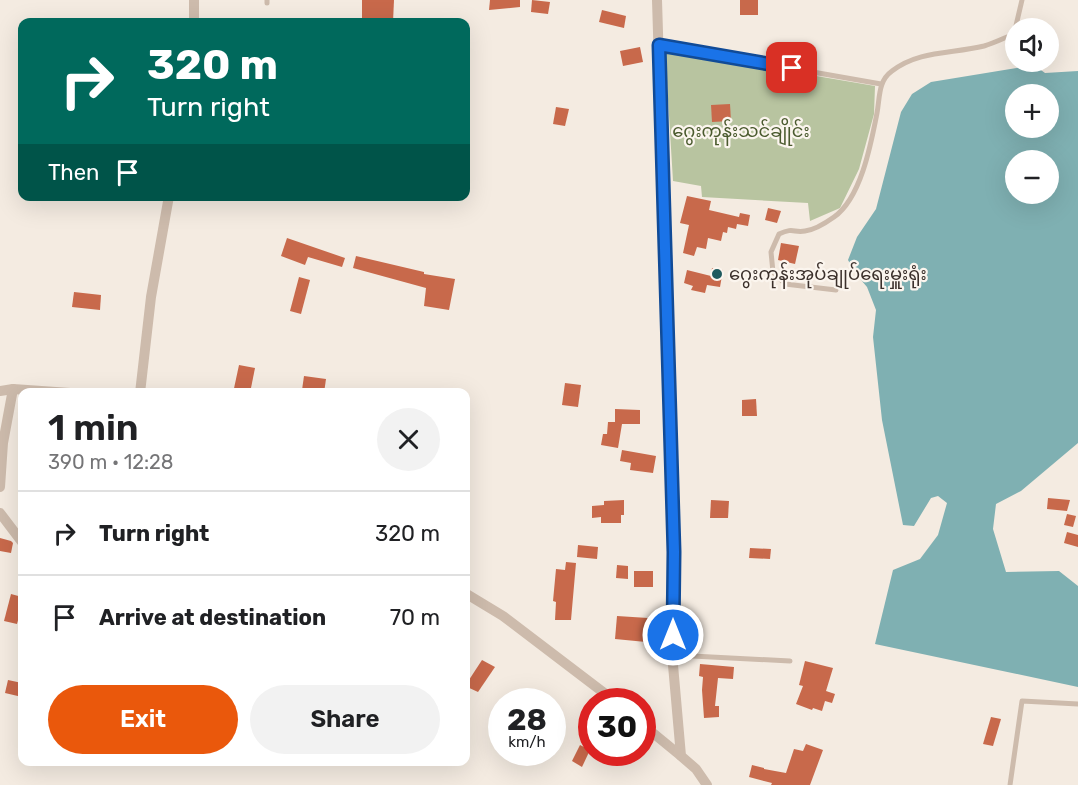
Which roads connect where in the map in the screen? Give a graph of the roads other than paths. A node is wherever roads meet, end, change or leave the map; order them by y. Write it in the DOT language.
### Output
graph roads {
  1 [pos="194,0"];
  2 [pos="657,0"];
  3 [pos="1022,0"];
  4 [pos="194,18"];
  5 [pos="659,45"];
  6 [pos="880,84"];
  7 [pos="168,201"];
  8 [pos="836,290"];
  9 [pos="141,388"];
  10 [pos="14,389"];
  11 [pos="18,389"];
  12 [pos="0,391"];
  13 [pos="0,487"];
  14 [pos="0,513"];
  15 [pos="18,537"];
  16 [pos="470,596"];
  17 [pos="673,655"];
  18 [pos="790,661"];
  19 [pos="598,688"];
  20 [pos="1078,704"];
  21 [pos="656,735"];
  22 [pos="681,756"];
  23 [pos="707,785"];
  24 [pos="1010,785"];
  1 -- 4 [label="street"];
  2 -- 5 [label="street"];
  3 -- 6 [label="lane"];
  5 -- 6 [label="lane"];
  5 -- 17 [label="street"];
  6 -- 8 [label="lane"];
  7 -- 9 [label="street"];
  10 -- 11 [label="street"];
  10 -- 12 [label="street"];
  10 -- 13 [label="street"];
  14 -- 15 [label="street"];
  16 -- 19 [label="street"];
  17 -- 18 [label="lane"];
  17 -- 22 [label="street"];
  20 -- 24 [label="lane"];
  21 -- 22 [label="street"];
  22 -- 23 [label="street"];
}
